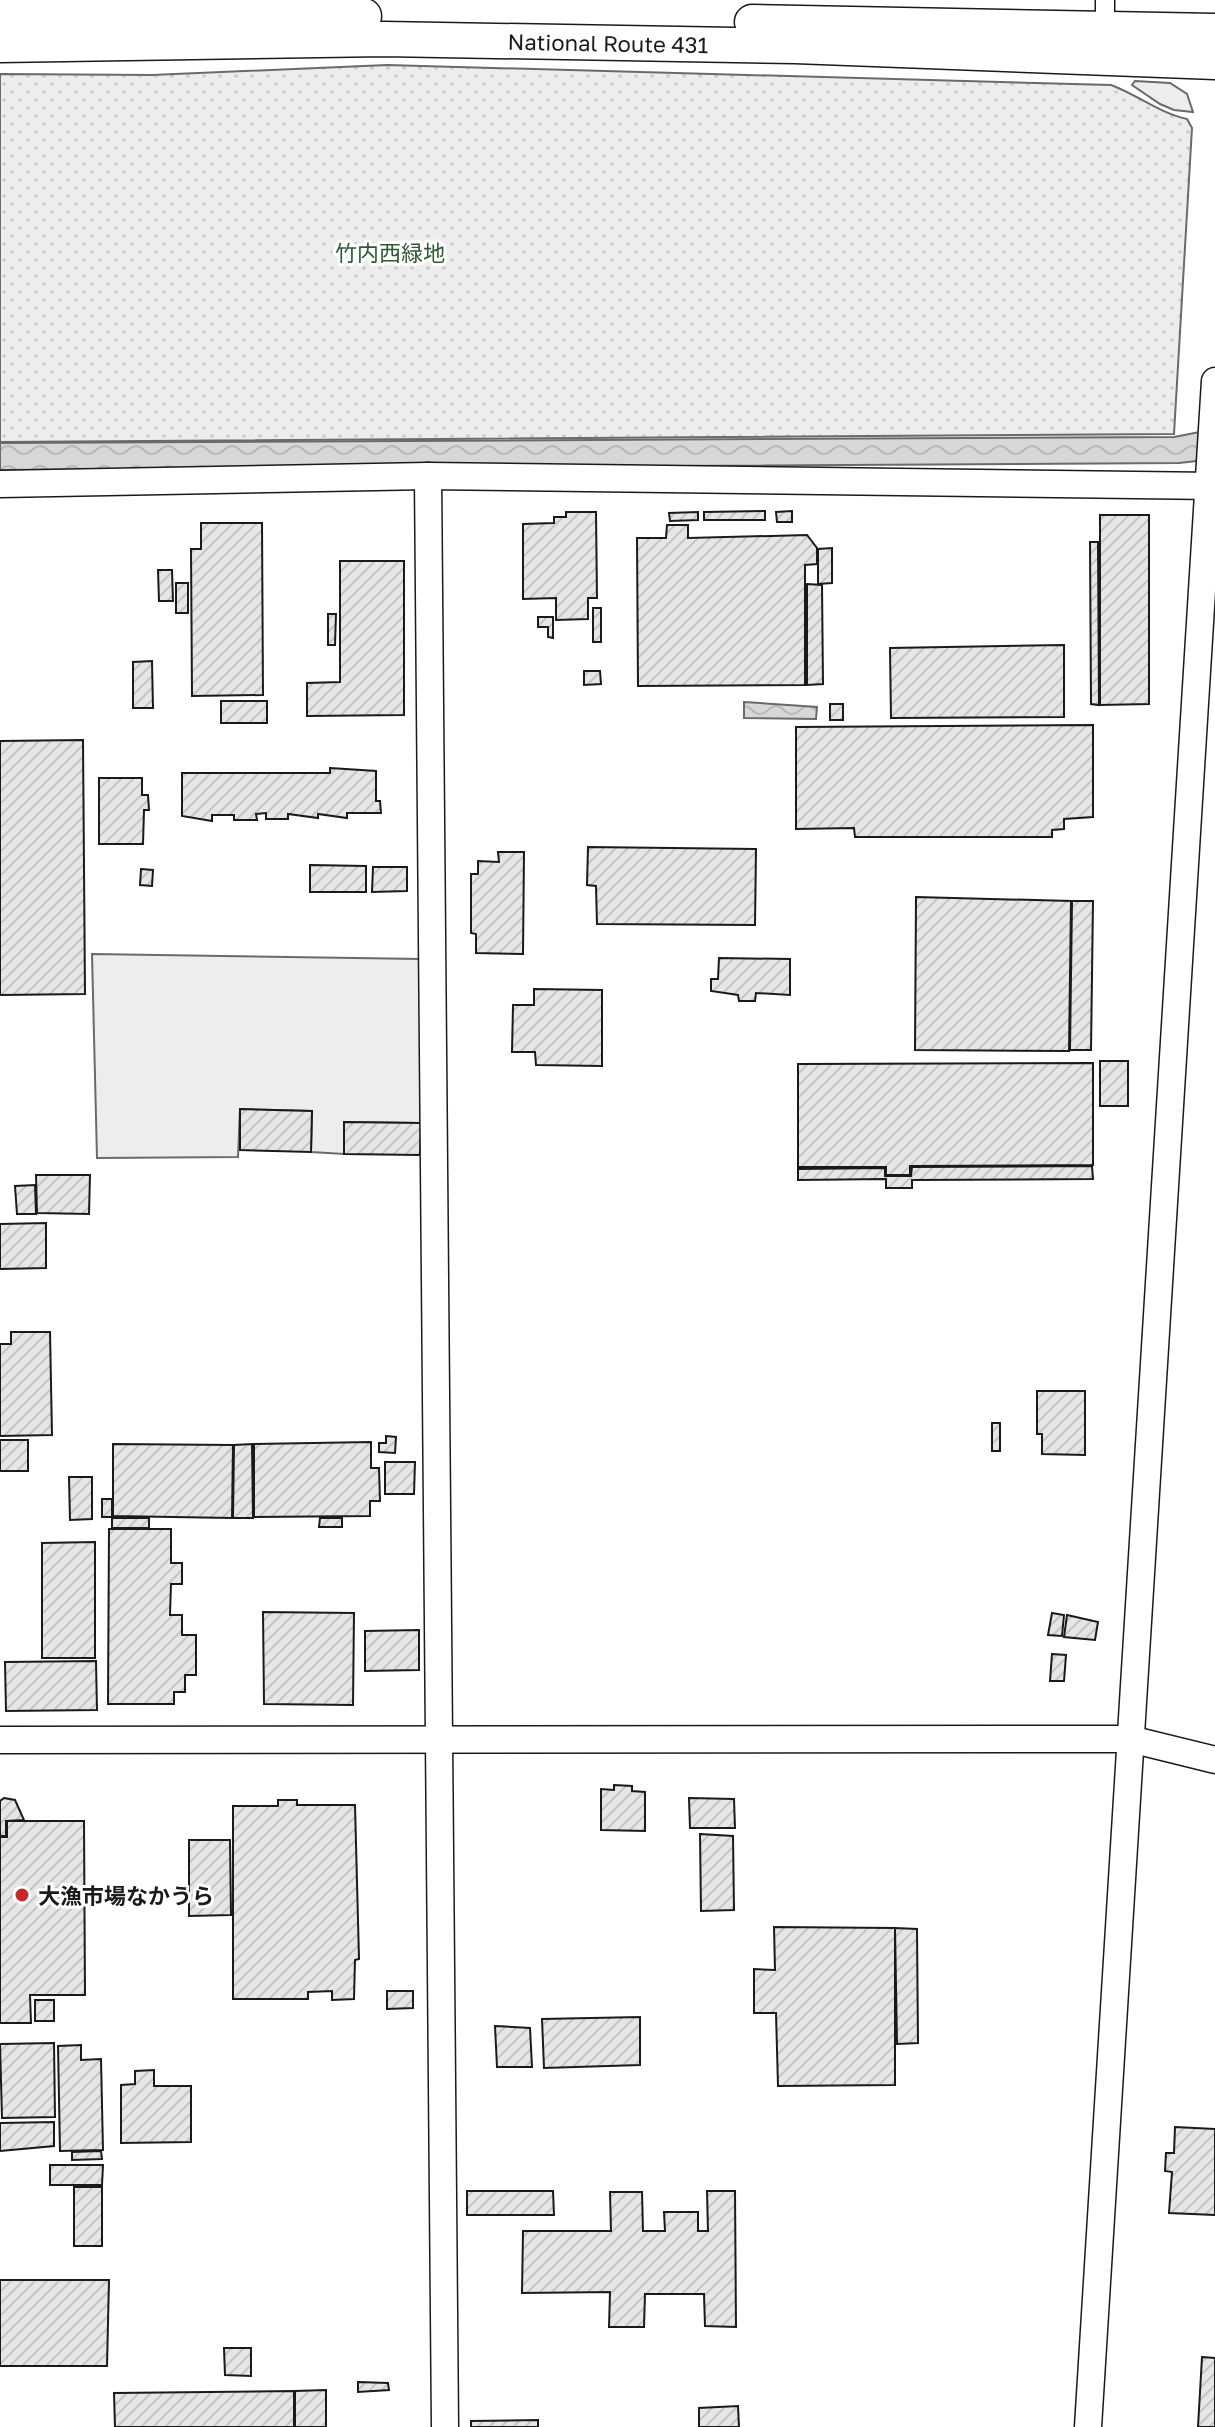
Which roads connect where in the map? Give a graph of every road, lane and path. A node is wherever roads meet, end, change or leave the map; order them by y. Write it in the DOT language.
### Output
graph roads {
  1 [pos="0,13"];
  2 [pos="1105,15"];
  3 [pos="1215,31"];
  4 [pos="0,45"];
  5 [pos="1215,62"];
  6 [pos="1215,381"];
  7 [pos="428,476"];
  8 [pos="0,484"];
  9 [pos="1212,486"];
  10 [pos="439,1737"];
  11 [pos="1130,1739"];
  12 [pos="0,1740"];
  13 [pos="1215,1760"];
  14 [pos="445,2427"];
  15 [pos="1088,2427"];
  1 -- 2 [label="highway, National Route 431"];
  2 -- 3 [label="highway, National Route 431"];
  4 -- 5 [label="highway, National Route 431"];
  6 -- 9 [label="street"];
  7 -- 8 [label="street"];
  7 -- 9 [label="street"];
  7 -- 10 [label="street"];
  9 -- 11 [label="street"];
  10 -- 11 [label="street"];
  10 -- 12 [label="street"];
  10 -- 14 [label="street"];
  11 -- 13 [label="street"];
  11 -- 15 [label="street"];
}
